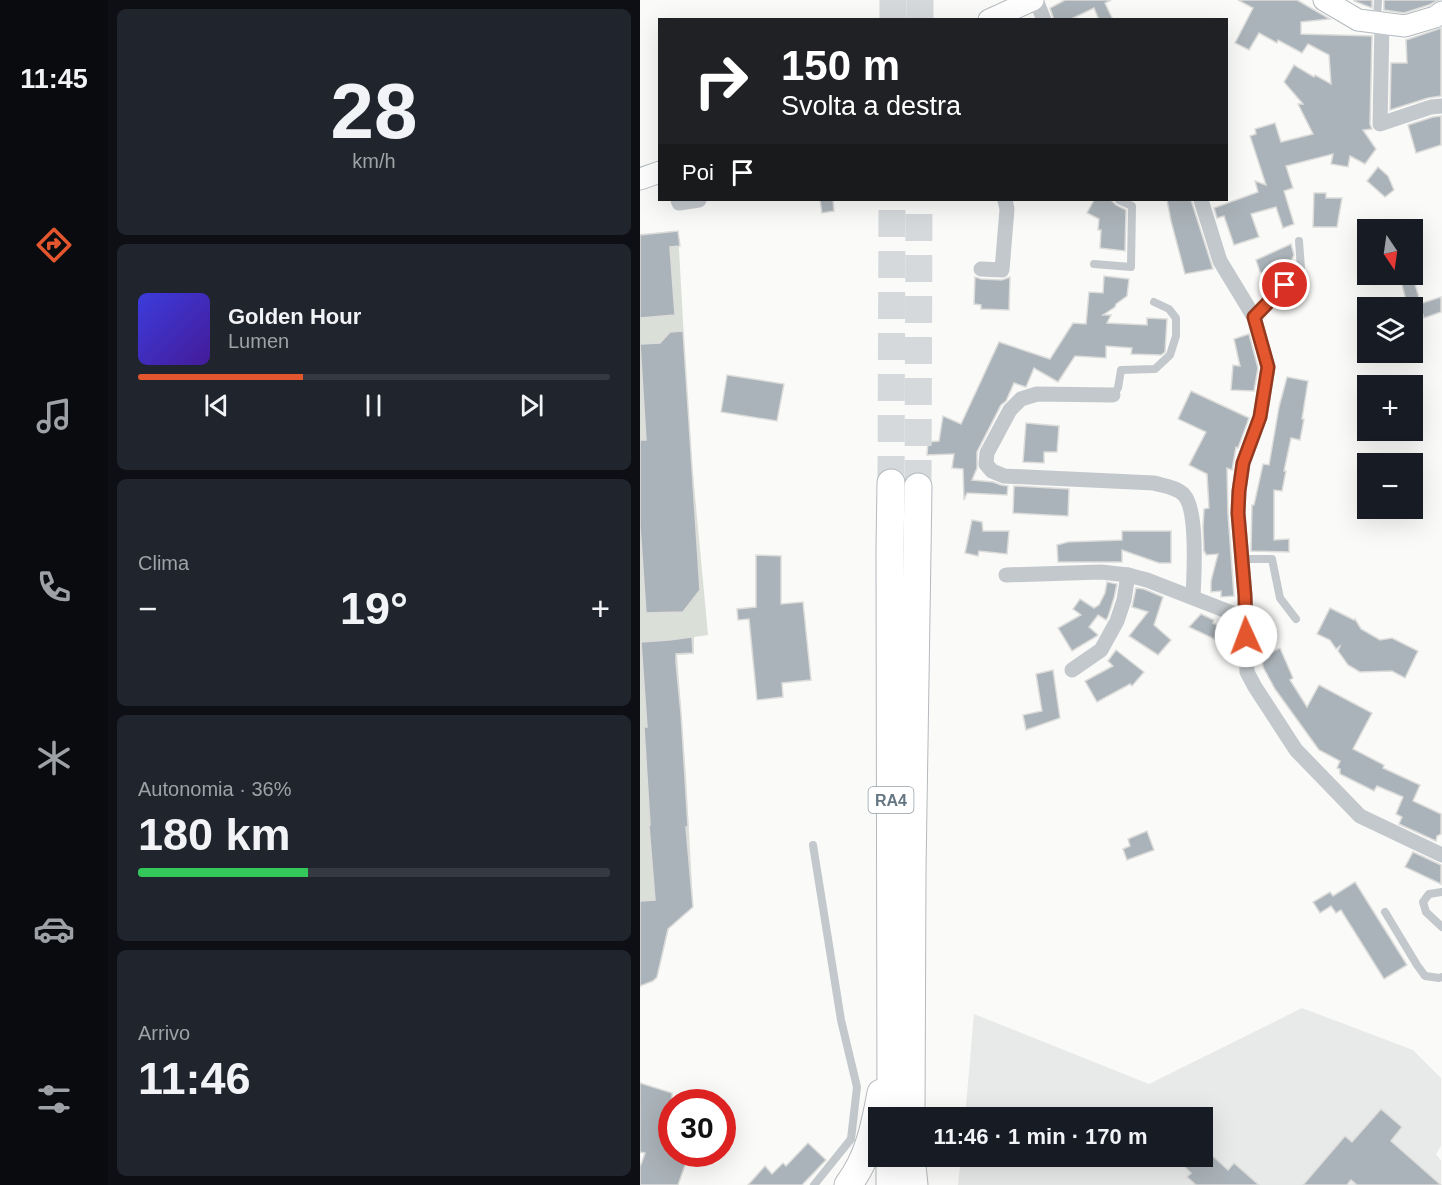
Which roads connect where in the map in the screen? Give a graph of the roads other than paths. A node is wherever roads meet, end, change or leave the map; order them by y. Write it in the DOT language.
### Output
graph roads {
  1 [pos="1034,0"];
  2 [pos="1324,0"];
  3 [pos="1378,0"];
  4 [pos="1441,12"];
  5 [pos="994,18"];
  6 [pos="1043,18"];
  7 [pos="1379,23"];
  8 [pos="1441,106"];
  9 [pos="658,173"];
  10 [pos="640,179"];
  11 [pos="678,201"];
  12 [pos="692,201"];
  13 [pos="1005,201"];
  14 [pos="1122,201"];
  15 [pos="1201,201"];
  16 [pos="1299,241"];
  17 [pos="1094,264"];
  18 [pos="981,269"];
  19 [pos="1154,302"];
  20 [pos="1254,317"];
  21 [pos="1114,395"];
  22 [pos="891,483"];
  23 [pos="918,487"];
  24 [pos="1242,559"];
  25 [pos="1006,575"];
  26 [pos="1128,575"];
  27 [pos="1193,597"];
  28 [pos="1245,618"];
  29 [pos="1296,619"];
  30 [pos="1072,670"];
  31 [pos="813,844"];
  32 [pos="1441,855"];
  33 [pos="1441,892"];
  34 [pos="1385,912"];
  35 [pos="1441,927"];
  36 [pos="1441,976"];
  37 [pos="891,1026"];
  38 [pos="891,1107"];
  39 [pos="911,1107"];
  40 [pos="890,1167"];
  41 [pos="911,1167"];
  42 [pos="814,1185"];
  43 [pos="848,1185"];
  44 [pos="890,1185"];
  45 [pos="912,1185"];
  1 -- 5 [label="street"];
  1 -- 6 [label="street"];
  2 -- 7 [label="street"];
  3 -- 7 [label="lane"];
  4 -- 7 [label="street"];
  7 -- 8 [label="street"];
  9 -- 10 [label="street"];
  11 -- 12 [label="street"];
  13 -- 18 [label="street"];
  14 -- 17 [label="lane"];
  15 -- 20 [label="street"];
  16 -- 20 [label="lane"];
  19 -- 21 [label="lane"];
  20 -- 24 [label="street"];
  21 -- 27 [label="street"];
  22 -- 37 [label="highway, RA4"];
  23 -- 39 [label="highway, RA4"];
  24 -- 28 [label="street"];
  24 -- 29 [label="lane"];
  25 -- 26 [label="street"];
  26 -- 27 [label="street"];
  26 -- 30 [label="street"];
  27 -- 28 [label="street"];
  28 -- 32 [label="street"];
  31 -- 42 [label="lane"];
  33 -- 35 [label="lane"];
  34 -- 36 [label="lane"];
  37 -- 38 [label="highway, RA4"];
  37 -- 43 [label="highway"];
  40 -- 44 [label="highway"];
  41 -- 45 [label="highway"];
}
